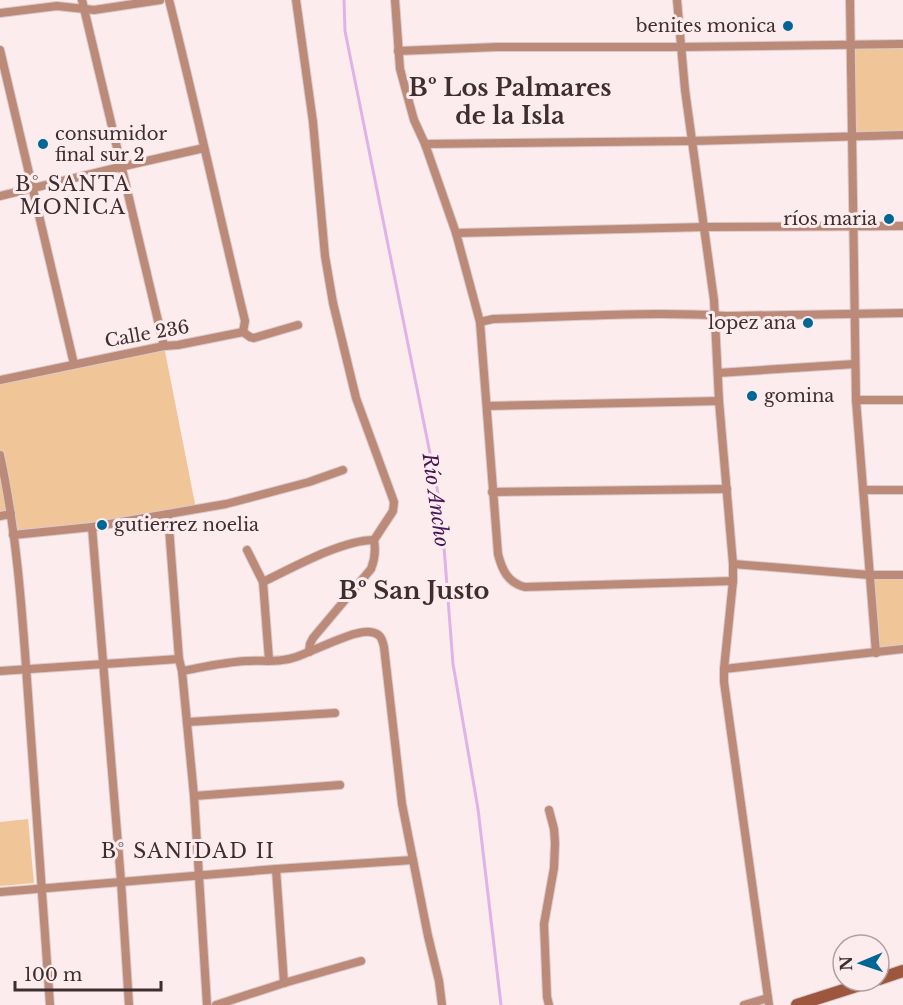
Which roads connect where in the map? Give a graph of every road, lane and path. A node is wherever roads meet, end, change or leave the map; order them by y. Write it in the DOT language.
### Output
graph roads {
  1 [pos="160,0"];
  2 [pos="169,0"];
  3 [pos="296,0"];
  4 [pos="394,0"];
  5 [pos="677,0"];
  6 [pos="850,0"];
  7 [pos="82,4"];
  8 [pos="0,13"];
  9 [pos="851,44"];
  10 [pos="903,44"];
  11 [pos="681,47"];
  12 [pos="0,50"];
  13 [pos="398,51"];
  14 [pos="903,135"];
  15 [pos="852,136"];
  16 [pos="692,141"];
  17 [pos="425,144"];
  18 [pos="204,148"];
  19 [pos="120,167"];
  20 [pos="33,188"];
  21 [pos="0,196"];
  22 [pos="853,226"];
  23 [pos="903,226"];
  24 [pos="705,227"];
  25 [pos="456,233"];
  26 [pos="855,313"];
  27 [pos="903,313"];
  28 [pos="715,315"];
  29 [pos="480,322"];
  30 [pos="298,325"];
  31 [pos="243,332"];
  32 [pos="164,346"];
  33 [pos="74,364"];
  34 [pos="855,364"];
  35 [pos="718,374"];
  36 [pos="0,380"];
  37 [pos="856,400"];
  38 [pos="903,400"];
  39 [pos="719,401"];
  40 [pos="487,406"];
  41 [pos="0,455"];
  42 [pos="344,470"];
  43 [pos="727,489"];
  44 [pos="864,490"];
  45 [pos="903,490"];
  46 [pos="492,492"];
  47 [pos="11,514"];
  48 [pos="168,514"];
  49 [pos="0,516"];
  50 [pos="92,527"];
  51 [pos="14,535"];
  52 [pos="374,540"];
  53 [pos="247,550"];
  54 [pos="733,564"];
  55 [pos="870,575"];
  56 [pos="903,575"];
  57 [pos="734,581"];
  58 [pos="262,582"];
  59 [pos="903,649"];
  60 [pos="309,652"];
  61 [pos="876,652"];
  62 [pos="179,659"];
  63 [pos="269,660"];
  64 [pos="103,663"];
  65 [pos="26,668"];
  66 [pos="724,669"];
  67 [pos="0,671"];
  68 [pos="183,671"];
  69 [pos="334,713"];
  70 [pos="188,722"];
  71 [pos="340,785"];
  72 [pos="194,796"];
  73 [pos="549,810"];
  74 [pos="413,860"];
  75 [pos="276,868"];
  76 [pos="198,875"];
  77 [pos="121,881"];
  78 [pos="42,887"];
  79 [pos="0,892"];
  80 [pos="361,961"];
  81 [pos="284,983"];
  82 [pos="834,993"];
  83 [pos="768,1002"];
  84 [pos="50,1005"];
  85 [pos="129,1005"];
  86 [pos="207,1005"];
  87 [pos="216,1005"];
  88 [pos="442,1005"];
  89 [pos="549,1005"];
  90 [pos="744,1005"];
  91 [pos="797,1005"];
  1 -- 7 [label="street"];
  2 -- 18 [label="street"];
  3 -- 52 [label="street"];
  4 -- 13 [label="street"];
  5 -- 11 [label="street"];
  6 -- 9 [label="street"];
  7 -- 8 [label="street"];
  7 -- 19 [label="street"];
  9 -- 10 [label="street"];
  9 -- 11 [label="street"];
  9 -- 15 [label="street"];
  11 -- 13 [label="street"];
  11 -- 16 [label="street"];
  12 -- 20 [label="street"];
  13 -- 17 [label="street"];
  14 -- 15 [label="street"];
  15 -- 16 [label="street"];
  15 -- 22 [label="street"];
  16 -- 17 [label="street"];
  16 -- 24 [label="street"];
  17 -- 25 [label="street"];
  18 -- 19 [label="street"];
  18 -- 31 [label="street"];
  19 -- 20 [label="street"];
  19 -- 32 [label="street"];
  20 -- 21 [label="street"];
  20 -- 33 [label="street"];
  22 -- 23 [label="street"];
  22 -- 24 [label="street"];
  22 -- 26 [label="street"];
  24 -- 25 [label="street"];
  24 -- 28 [label="street"];
  25 -- 29 [label="street"];
  26 -- 27 [label="street"];
  26 -- 28 [label="street"];
  26 -- 34 [label="street"];
  28 -- 29 [label="street"];
  28 -- 35 [label="street"];
  29 -- 40 [label="street"];
  30 -- 31 [label="street, Calle 236"];
  31 -- 32 [label="street, Calle 236"];
  32 -- 33 [label="street, Calle 236"];
  33 -- 36 [label="street, Calle 236"];
  34 -- 35 [label="street"];
  34 -- 37 [label="street"];
  35 -- 39 [label="street"];
  37 -- 38 [label="street"];
  37 -- 44 [label="street"];
  39 -- 40 [label="street"];
  39 -- 43 [label="street"];
  40 -- 46 [label="street"];
  41 -- 47 [label="street"];
  42 -- 48 [label="street"];
  43 -- 46 [label="street"];
  43 -- 54 [label="street"];
  44 -- 45 [label="street"];
  44 -- 55 [label="street"];
  46 -- 57 [label="street"];
  47 -- 49 [label="street"];
  47 -- 51 [label="street"];
  48 -- 50 [label="street"];
  48 -- 62 [label="street"];
  50 -- 51 [label="street"];
  50 -- 64 [label="street"];
  51 -- 65 [label="street"];
  52 -- 58 [label="street"];
  52 -- 60 [label="street"];
  53 -- 58 [label="street"];
  54 -- 55 [label="street"];
  54 -- 57 [label="street"];
  55 -- 56 [label="street"];
  55 -- 61 [label="street"];
  57 -- 66 [label="street"];
  58 -- 63 [label="street"];
  59 -- 61 [label="street"];
  60 -- 63 [label="street"];
  60 -- 74 [label="street"];
  61 -- 66 [label="street"];
  62 -- 64 [label="street"];
  62 -- 68 [label="street"];
  63 -- 68 [label="street"];
  64 -- 65 [label="street"];
  64 -- 77 [label="street"];
  65 -- 67 [label="street"];
  65 -- 78 [label="street"];
  66 -- 83 [label="street"];
  68 -- 70 [label="street"];
  69 -- 70 [label="street"];
  70 -- 72 [label="street"];
  71 -- 72 [label="street"];
  72 -- 76 [label="street"];
  73 -- 89 [label="street"];
  74 -- 75 [label="street"];
  74 -- 88 [label="street"];
  75 -- 76 [label="street"];
  75 -- 81 [label="street"];
  76 -- 77 [label="street"];
  76 -- 86 [label="street"];
  77 -- 78 [label="street"];
  77 -- 85 [label="street"];
  78 -- 79 [label="street"];
  78 -- 84 [label="street"];
  80 -- 81 [label="street"];
  81 -- 87 [label="street"];
  82 -- 91 [label="main road"];
  83 -- 90 [label="street"];
}
